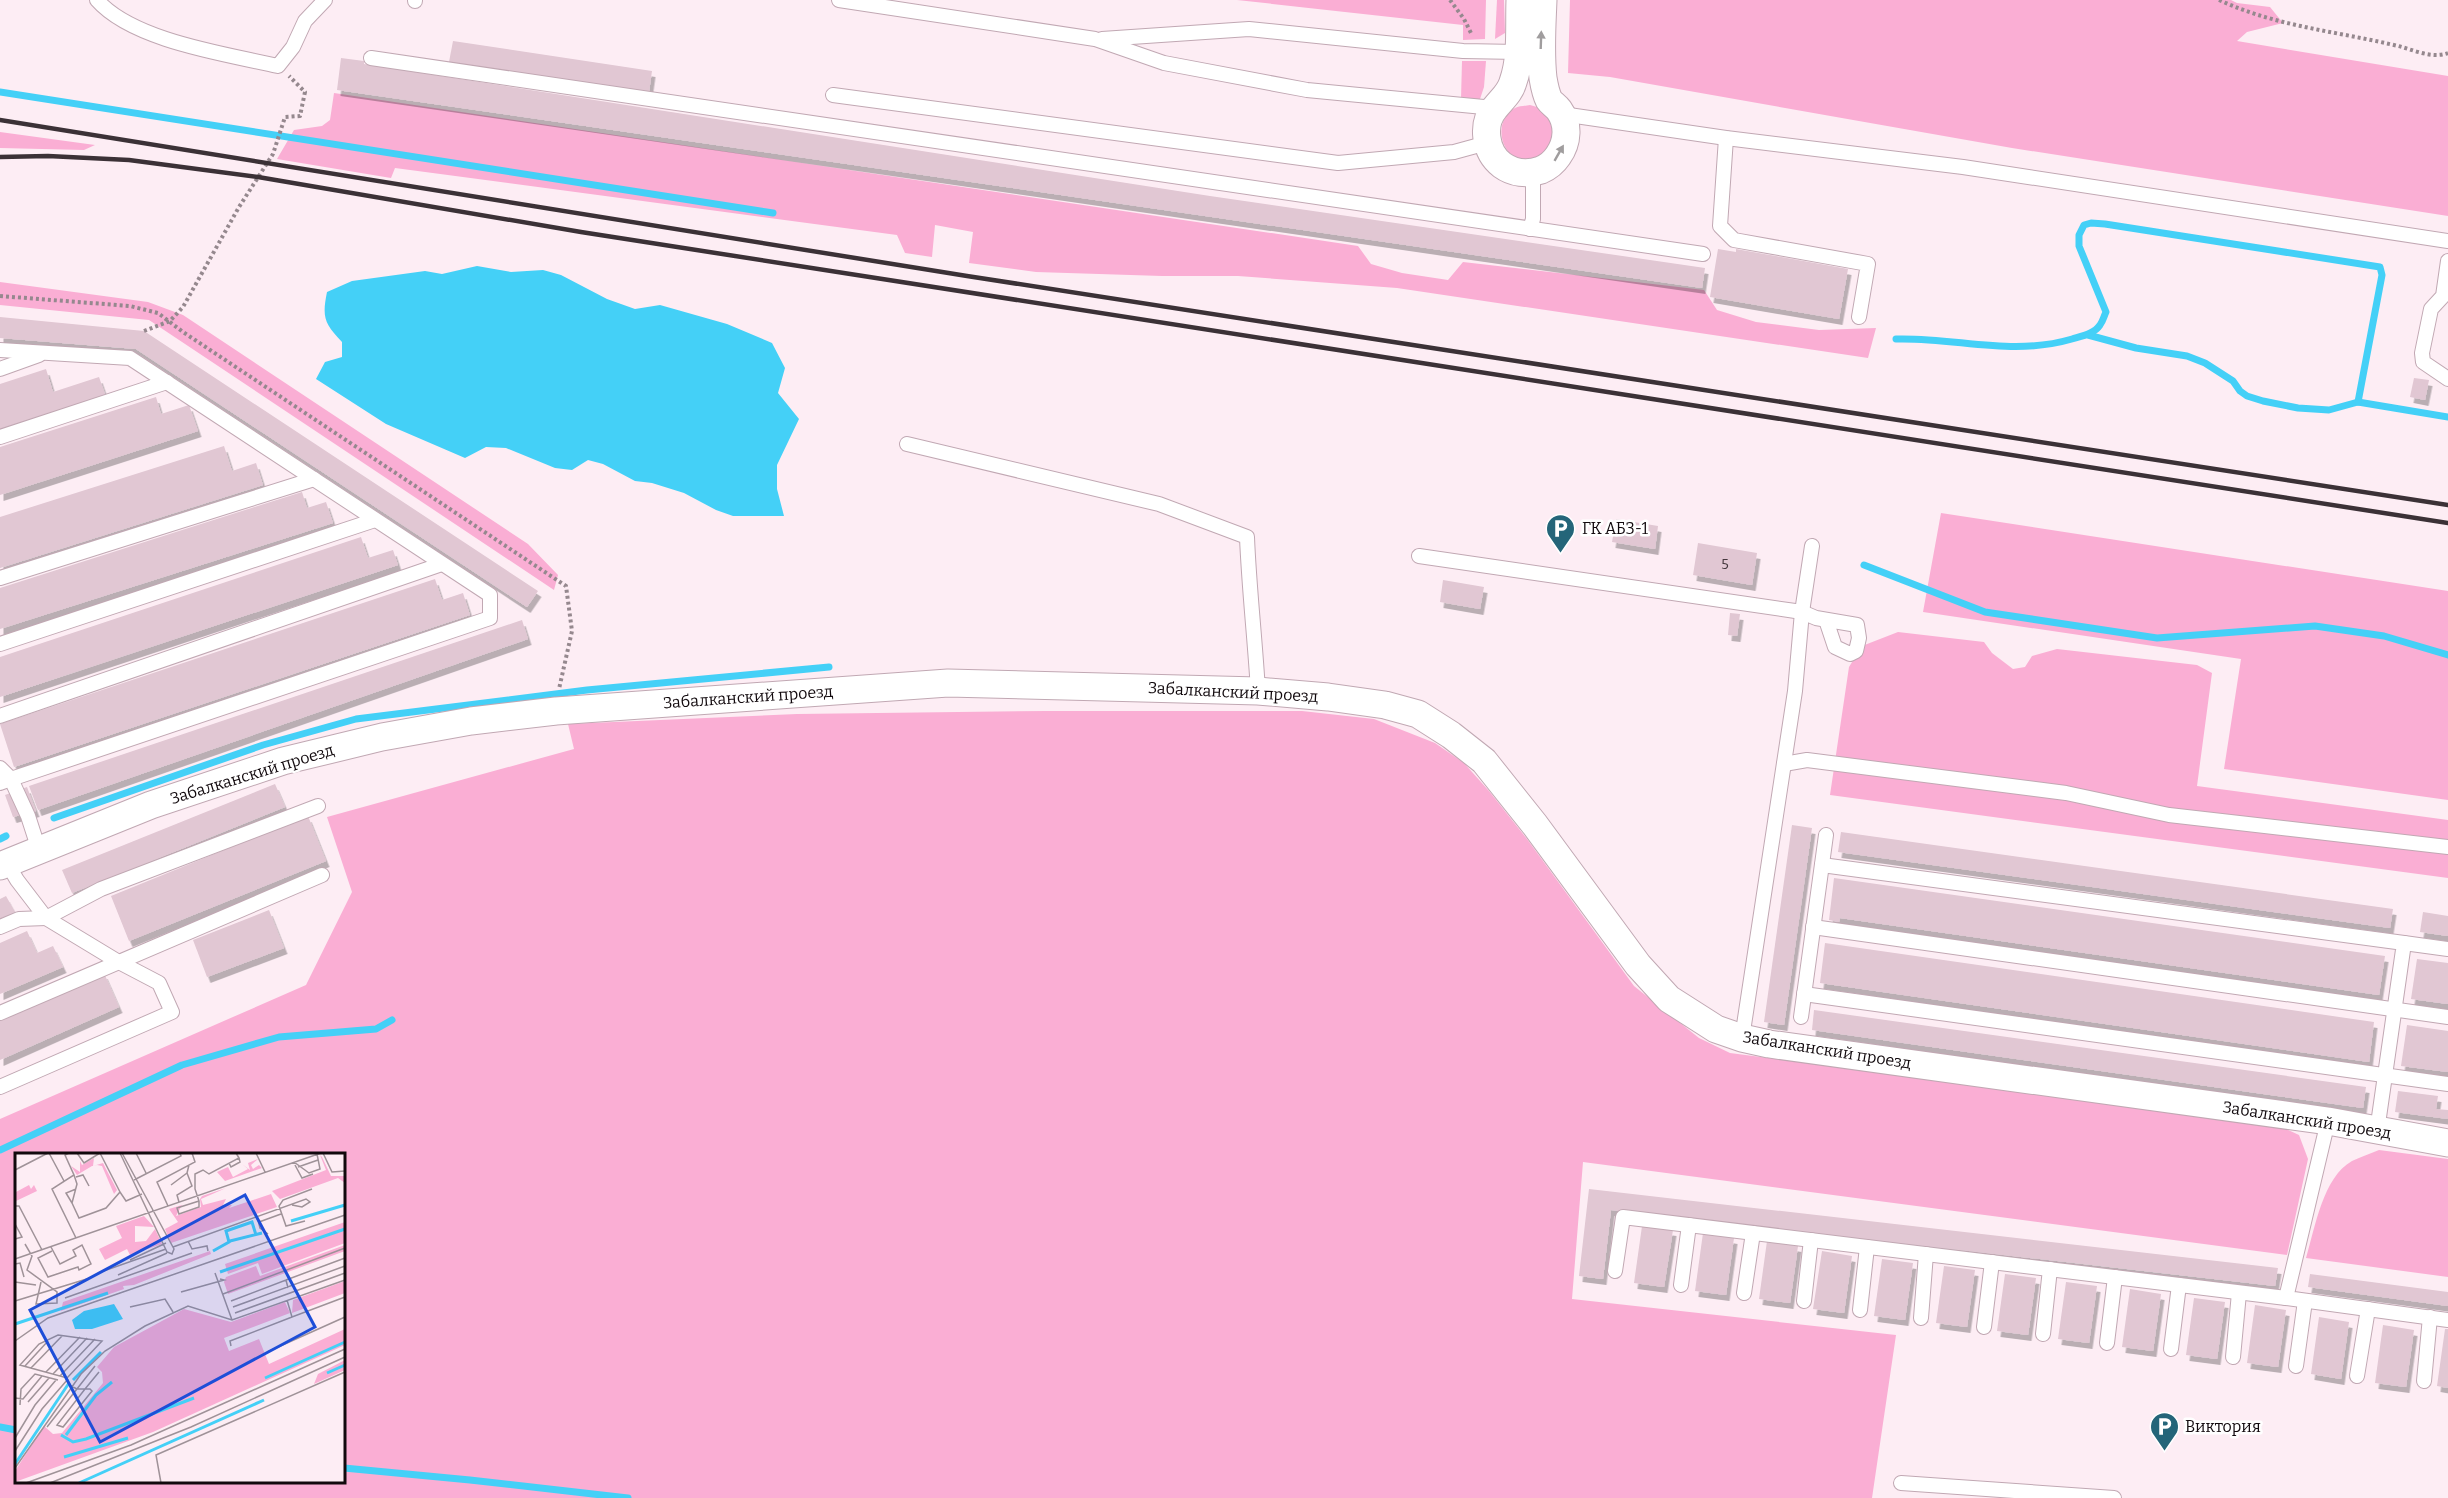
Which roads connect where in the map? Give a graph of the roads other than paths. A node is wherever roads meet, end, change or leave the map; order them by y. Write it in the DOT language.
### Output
graph roads {
  1 [pos="97,0"];
  2 [pos="325,0"];
  3 [pos="839,0"];
  4 [pos="1520,0"];
  5 [pos="1543,0"];
  6 [pos="1095,39"];
  7 [pos="1518,52"];
  8 [pos="371,58"];
  9 [pos="833,95"];
  10 [pos="1494,108"];
  11 [pos="1562,114"];
  12 [pos="1726,138"];
  13 [pos="1487,143"];
  14 [pos="1533,173"];
  15 [pos="1530,229"];
  16 [pos="2448,241"];
  17 [pos="1702,254"];
  18 [pos="2448,261"];
  19 [pos="2445,297"];
  20 [pos="1859,317"];
  21 [pos="0,350"];
  22 [pos="47,353"];
  23 [pos="0,369"];
  24 [pos="2448,379"];
  25 [pos="167,382"];
  26 [pos="0,436"];
  27 [pos="907,444"];
  28 [pos="314,479"];
  29 [pos="375,520"];
  30 [pos="1812,546"];
  31 [pos="1419,556"];
  32 [pos="442,564"];
  33 [pos="0,578"];
  34 [pos="1802,612"];
  35 [pos="1826,620"];
  36 [pos="0,644"];
  37 [pos="1258,691"];
  38 [pos="0,716"];
  39 [pos="1784,764"];
  40 [pos="0,768"];
  41 [pos="6,781"];
  42 [pos="318,806"];
  43 [pos="1826,835"];
  44 [pos="2448,847"];
  45 [pos="39,850"];
  46 [pos="3,864"];
  47 [pos="1822,865"];
  48 [pos="322,875"];
  49 [pos="46,918"];
  50 [pos="0,927"];
  51 [pos="1813,927"];
  52 [pos="2404,943"];
  53 [pos="2448,949"];
  54 [pos="117,961"];
  55 [pos="1804,994"];
  56 [pos="2394,1010"];
  57 [pos="0,1013"];
  58 [pos="1801,1017"];
  59 [pos="2448,1017"];
  60 [pos="1742,1038"];
  61 [pos="2386,1076"];
  62 [pos="2448,1084"];
  63 [pos="0,1086"];
  64 [pos="2328,1121"];
  65 [pos="2377,1131"];
  66 [pos="2448,1143"];
  67 [pos="1689,1225"];
  68 [pos="1753,1233"];
  69 [pos="1810,1240"];
  70 [pos="1867,1247"];
  71 [pos="1926,1254"];
  72 [pos="1992,1262"];
  73 [pos="2050,1269"];
  74 [pos="1615,1271"];
  75 [pos="2115,1277"];
  76 [pos="1681,1285"];
  77 [pos="2179,1285"];
  78 [pos="1744,1293"];
  79 [pos="2239,1293"];
  80 [pos="2286,1298"];
  81 [pos="1804,1301"];
  82 [pos="2305,1301"];
  83 [pos="2368,1309"];
  84 [pos="1860,1310"];
  85 [pos="2430,1317"];
  86 [pos="1921,1318"];
  87 [pos="2448,1320"];
  88 [pos="1984,1327"];
  89 [pos="2043,1334"];
  90 [pos="2107,1343"];
  91 [pos="2171,1349"];
  92 [pos="2234,1357"];
  93 [pos="2296,1366"];
  94 [pos="2357,1376"];
  95 [pos="2424,1381"];
  96 [pos="1901,1483"];
  97 [pos="2114,1498"];
  1 -- 2 [label="lane"];
  3 -- 6 [label="lane"];
  4 -- 7 [label="street"];
  11 -- 5 [label="street, one-way"];
  6 -- 7 [label="lane"];
  6 -- 10 [label="lane"];
  7 -- 10 [label="street"];
  8 -- 15 [label="lane"];
  9 -- 13 [label="lane"];
  10 -- 13 [label="street"];
  11 -- 12 [label="lane"];
  14 -- 11 [label="street, one-way"];
  12 -- 16 [label="lane"];
  12 -- 20 [label="lane"];
  13 -- 14 [label="street"];
  14 -- 15 [label="lane"];
  15 -- 17 [label="lane"];
  18 -- 19 [label="lane"];
  19 -- 24 [label="lane"];
  21 -- 22 [label="lane"];
  22 -- 23 [label="lane"];
  22 -- 25 [label="lane"];
  25 -- 26 [label="lane"];
  25 -- 28 [label="lane"];
  27 -- 37 [label="lane"];
  28 -- 29 [label="lane"];
  28 -- 33 [label="lane"];
  29 -- 32 [label="lane"];
  29 -- 36 [label="lane"];
  30 -- 34 [label="lane"];
  31 -- 34 [label="lane"];
  32 -- 38 [label="lane"];
  32 -- 41 [label="lane"];
  34 -- 35 [label="lane"];
  34 -- 39 [label="lane"];
  37 -- 45 [label="street, Забалканский проезд"];
  37 -- 60 [label="street, Забалканский проезд"];
  39 -- 44 [label="lane"];
  39 -- 60 [label="lane"];
  40 -- 41 [label="lane"];
  41 -- 45 [label="lane"];
  42 -- 49 [label="lane"];
  43 -- 47 [label="lane"];
  45 -- 46 [label="street, Забалканский проезд"];
  46 -- 49 [label="lane"];
  47 -- 51 [label="lane"];
  47 -- 52 [label="lane"];
  48 -- 54 [label="lane"];
  49 -- 50 [label="lane"];
  49 -- 54 [label="lane"];
  51 -- 55 [label="lane"];
  51 -- 56 [label="lane"];
  52 -- 53 [label="lane"];
  52 -- 56 [label="lane"];
  54 -- 57 [label="lane"];
  54 -- 63 [label="lane"];
  55 -- 58 [label="lane"];
  55 -- 61 [label="lane"];
  56 -- 59 [label="lane"];
  56 -- 61 [label="lane"];
  60 -- 64 [label="street, Забалканский проезд"];
  61 -- 62 [label="lane"];
  61 -- 65 [label="lane"];
  64 -- 65 [label="street, Забалканский проезд"];
  64 -- 80 [label="lane"];
  65 -- 66 [label="street, Забалканский проезд"];
  67 -- 68 [label="lane"];
  67 -- 74 [label="lane"];
  67 -- 76 [label="lane"];
  68 -- 69 [label="lane"];
  68 -- 78 [label="lane"];
  69 -- 70 [label="lane"];
  69 -- 81 [label="lane"];
  70 -- 71 [label="lane"];
  70 -- 84 [label="lane"];
  71 -- 72 [label="lane"];
  71 -- 86 [label="lane"];
  72 -- 73 [label="lane"];
  72 -- 88 [label="lane"];
  73 -- 75 [label="lane"];
  73 -- 89 [label="lane"];
  75 -- 77 [label="lane"];
  75 -- 90 [label="lane"];
  77 -- 79 [label="lane"];
  77 -- 91 [label="lane"];
  79 -- 80 [label="lane"];
  79 -- 92 [label="lane"];
  80 -- 82 [label="lane"];
  82 -- 83 [label="lane"];
  82 -- 93 [label="lane"];
  83 -- 85 [label="lane"];
  83 -- 94 [label="lane"];
  85 -- 87 [label="lane"];
  85 -- 95 [label="lane"];
  96 -- 97 [label="lane"];
}
